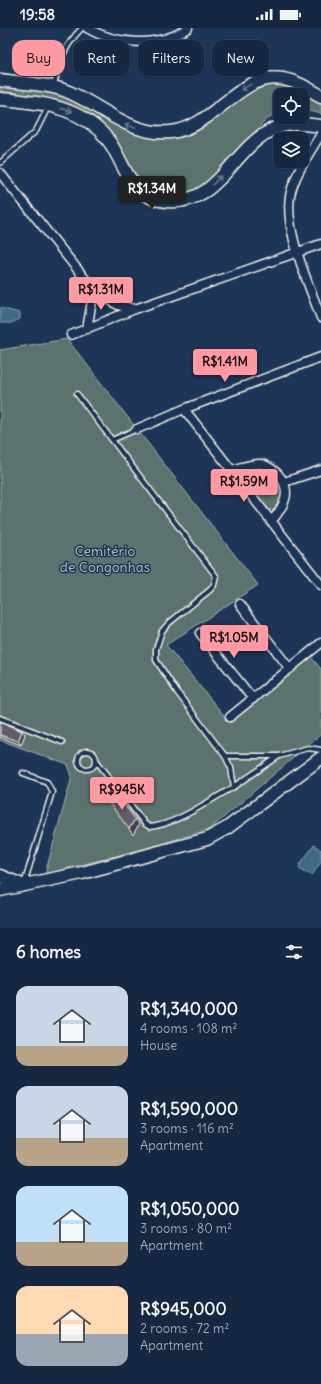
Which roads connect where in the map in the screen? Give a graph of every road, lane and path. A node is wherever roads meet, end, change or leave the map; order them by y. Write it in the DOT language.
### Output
graph roads {
  1 [pos="82,28"];
  2 [pos="88,28"];
  3 [pos="188,28"];
  4 [pos="0,80"];
  5 [pos="53,87"];
  6 [pos="321,96"];
  7 [pos="0,99"];
  8 [pos="48,105"];
  9 [pos="321,126"];
  10 [pos="321,134"];
  11 [pos="0,163"];
  12 [pos="1,177"];
  13 [pos="321,244"];
  14 [pos="298,253"];
  15 [pos="94,290"];
  16 [pos="135,309"];
  17 [pos="321,318"];
  18 [pos="87,328"];
  19 [pos="70,335"];
  20 [pos="321,358"];
  21 [pos="77,394"];
  22 [pos="184,409"];
  23 [pos="137,429"];
  24 [pos="112,440"];
  25 [pos="231,470"];
  26 [pos="321,470"];
  27 [pos="284,482"];
  28 [pos="271,522"];
  29 [pos="321,585"];
  30 [pos="240,604"];
  31 [pos="200,633"];
  32 [pos="321,643"];
  33 [pos="290,669"];
  34 [pos="253,699"];
  35 [pos="230,717"];
  36 [pos="0,718"];
  37 [pos="62,742"];
  38 [pos="321,750"];
  39 [pos="226,756"];
  40 [pos="279,756"];
  41 [pos="321,758"];
  42 [pos="96,760"];
  43 [pos="23,773"];
  44 [pos="234,787"];
  45 [pos="0,876"];
  46 [pos="23,884"];
  47 [pos="0,890"];
  1 -- 5 [label="lane"];
  2 -- 3 [label="street"];
  4 -- 5 [label="street"];
  6 -- 5 [label="street, one-way"];
  7 -- 8 [label="street"];
  8 -- 9 [label="street, one-way"];
  8 -- 11 [label="lane"];
  10 -- 14 [label="street"];
  12 -- 15 [label="street"];
  13 -- 14 [label="street"];
  14 -- 16 [label="street"];
  14 -- 17 [label="street"];
  15 -- 16 [label="street"];
  15 -- 18 [label="street"];
  16 -- 18 [label="street"];
  18 -- 19 [label="street"];
  20 -- 22 [label="street"];
  21 -- 24 [label="lane"];
  22 -- 23 [label="street"];
  22 -- 25 [label="street"];
  23 -- 24 [label="lane"];
  24 -- 39 [label="lane"];
  25 -- 27 [label="street"];
  25 -- 28 [label="street"];
  26 -- 27 [label="street"];
  27 -- 28 [label="street"];
  28 -- 29 [label="street"];
  30 -- 33 [label="street"];
  31 -- 34 [label="street"];
  32 -- 33 [label="street"];
  33 -- 34 [label="street"];
  34 -- 35 [label="street"];
  36 -- 37 [label="lane"];
  38 -- 40 [label="lane"];
  39 -- 40 [label="lane"];
  39 -- 44 [label="lane"];
  40 -- 44 [label="lane"];
  41 -- 46 [label="street"];
  42 -- 42 [label="lane"];
  42 -- 44 [label="lane"];
  43 -- 46 [label="lane"];
  45 -- 46 [label="street"];
  46 -- 47 [label="street"];
}
